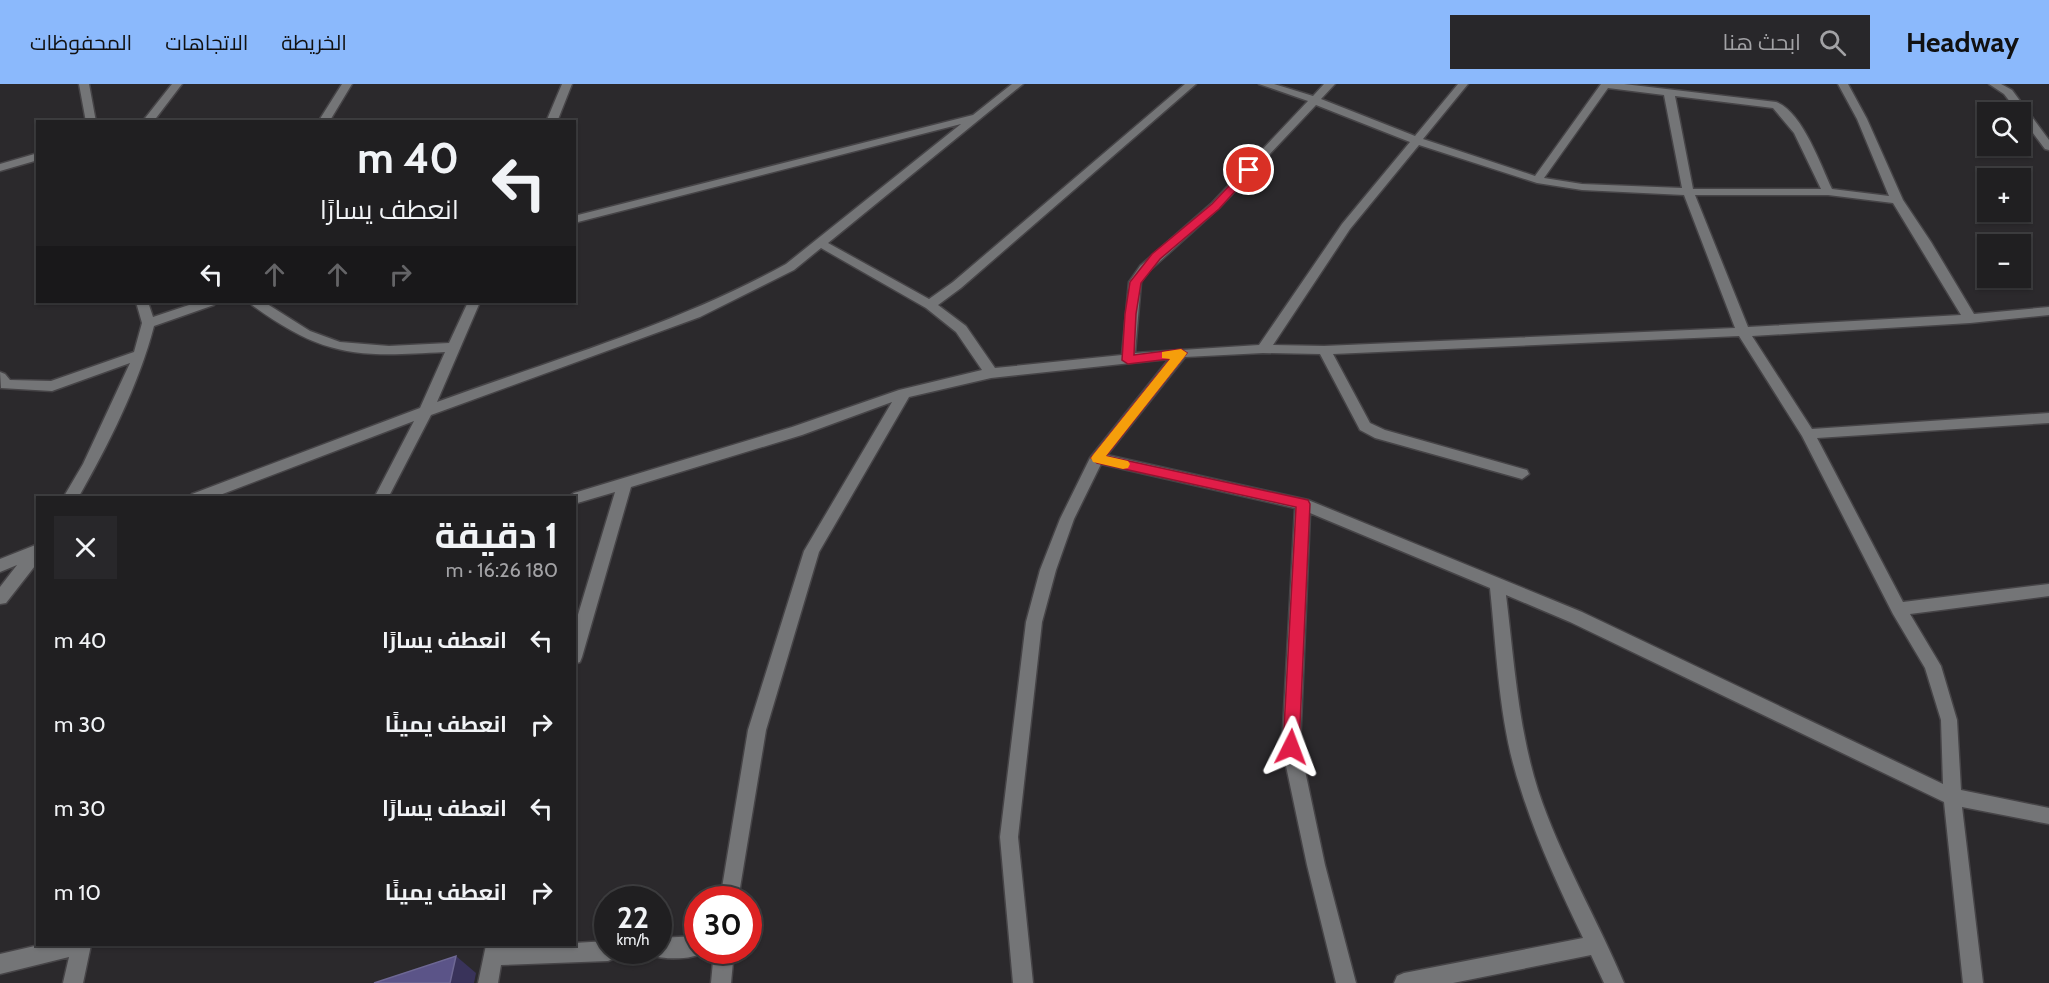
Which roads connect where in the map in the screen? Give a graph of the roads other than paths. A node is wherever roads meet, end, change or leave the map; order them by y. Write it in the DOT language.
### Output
graph roads {
  1 [pos="84,84"];
  2 [pos="177,84"];
  3 [pos="347,84"];
  4 [pos="567,84"];
  5 [pos="1018,84"];
  6 [pos="1191,84"];
  7 [pos="1264,84"];
  8 [pos="1330,84"];
  9 [pos="1463,84"];
  10 [pos="1606,84"];
  11 [pos="1843,84"];
  12 [pos="1994,84"];
  13 [pos="1669,93"];
  14 [pos="1314,100"];
  15 [pos="978,117"];
  16 [pos="91,120"];
  17 [pos="149,120"];
  18 [pos="324,120"];
  19 [pos="552,120"];
  20 [pos="1417,141"];
  21 [pos="2049,147"];
  22 [pos="36,157"];
  23 [pos="0,168"];
  24 [pos="1538,180"];
  25 [pos="1688,192"];
  26 [pos="1828,192"];
  27 [pos="1897,200"];
  28 [pos="576,219"];
  29 [pos="820,243"];
  30 [pos="142,303"];
  31 [pos="206,303"];
  32 [pos="257,303"];
  33 [pos="474,303"];
  34 [pos="930,305"];
  35 [pos="2049,311"];
  36 [pos="1970,320"];
  37 [pos="148,323"];
  38 [pos="1743,332"];
  39 [pos="454,346"];
  40 [pos="1263,350"];
  41 [pos="1324,350"];
  42 [pos="1181,353"];
  43 [pos="140,355"];
  44 [pos="1128,360"];
  45 [pos="991,373"];
  46 [pos="0,377"];
  47 [pos="904,393"];
  48 [pos="426,411"];
  49 [pos="2049,418"];
  50 [pos="1808,434"];
  51 [pos="1097,458"];
  52 [pos="1522,474"];
  53 [pos="625,483"];
  54 [pos="71,496"];
  55 [pos="202,496"];
  56 [pos="382,496"];
  57 [pos="576,499"];
  58 [pos="1303,504"];
  59 [pos="36,551"];
  60 [pos="36,553"];
  61 [pos="0,566"];
  62 [pos="1497,585"];
  63 [pos="2049,590"];
  64 [pos="0,598"];
  65 [pos="1899,609"];
  66 [pos="576,650"];
  67 [pos="1952,797"];
  68 [pos="2049,816"];
  69 [pos="731,886"];
  70 [pos="1594,945"];
  71 [pos="77,946"];
  72 [pos="81,946"];
  73 [pos="495,951"];
  74 [pos="594,951"];
  75 [pos="0,964"];
  76 [pos="723,964"];
  77 [pos="73,983"];
  78 [pos="488,983"];
  79 [pos="721,983"];
  80 [pos="1023,983"];
  81 [pos="1346,983"];
  82 [pos="1404,983"];
  83 [pos="1614,983"];
  84 [pos="1973,983"];
  1 -- 16 [label="street"];
  2 -- 17 [label="street"];
  3 -- 18 [label="street"];
  4 -- 19 [label="street"];
  5 -- 15 [label="street"];
  6 -- 34 [label="street"];
  7 -- 14 [label="street"];
  8 -- 14 [label="street"];
  9 -- 20 [label="street"];
  10 -- 13 [label="street"];
  10 -- 24 [label="street"];
  11 -- 27 [label="street"];
  12 -- 21 [label="street"];
  13 -- 25 [label="street"];
  13 -- 26 [label="street"];
  14 -- 20 [label="street"];
  14 -- 44 [label="street"];
  15 -- 28 [label="street"];
  15 -- 29 [label="street"];
  20 -- 24 [label="street"];
  20 -- 40 [label="street"];
  22 -- 23 [label="street"];
  24 -- 25 [label="street"];
  25 -- 26 [label="street"];
  25 -- 38 [label="street"];
  26 -- 27 [label="street"];
  27 -- 36 [label="street"];
  29 -- 34 [label="street"];
  29 -- 48 [label="street"];
  30 -- 37 [label="street"];
  31 -- 37 [label="street"];
  32 -- 39 [label="street"];
  33 -- 39 [label="street"];
  34 -- 45 [label="street"];
  35 -- 36 [label="street"];
  36 -- 38 [label="street"];
  37 -- 43 [label="street"];
  38 -- 41 [label="street"];
  38 -- 50 [label="street"];
  39 -- 48 [label="street"];
  40 -- 41 [label="street"];
  40 -- 42 [label="street"];
  41 -- 52 [label="street"];
  42 -- 44 [label="street"];
  42 -- 51 [label="street"];
  43 -- 46 [label="street"];
  43 -- 54 [label="street"];
  44 -- 45 [label="street"];
  45 -- 47 [label="street"];
  47 -- 53 [label="street"];
  47 -- 69 [label="street"];
  48 -- 55 [label="street"];
  48 -- 56 [label="street"];
  49 -- 50 [label="street"];
  50 -- 65 [label="street"];
  51 -- 58 [label="street"];
  51 -- 80 [label="street"];
  53 -- 57 [label="street"];
  53 -- 66 [label="street"];
  58 -- 62 [label="street"];
  58 -- 81 [label="street"];
  59 -- 61 [label="street"];
  60 -- 64 [label="street"];
  62 -- 67 [label="street"];
  62 -- 70 [label="street"];
  63 -- 65 [label="street"];
  65 -- 67 [label="street"];
  67 -- 68 [label="street"];
  67 -- 84 [label="street"];
  70 -- 82 [label="street"];
  70 -- 83 [label="street"];
  71 -- 75 [label="street"];
  72 -- 77 [label="street"];
  73 -- 74 [label="street"];
  73 -- 78 [label="street"];
  76 -- 79 [label="street"];
}
